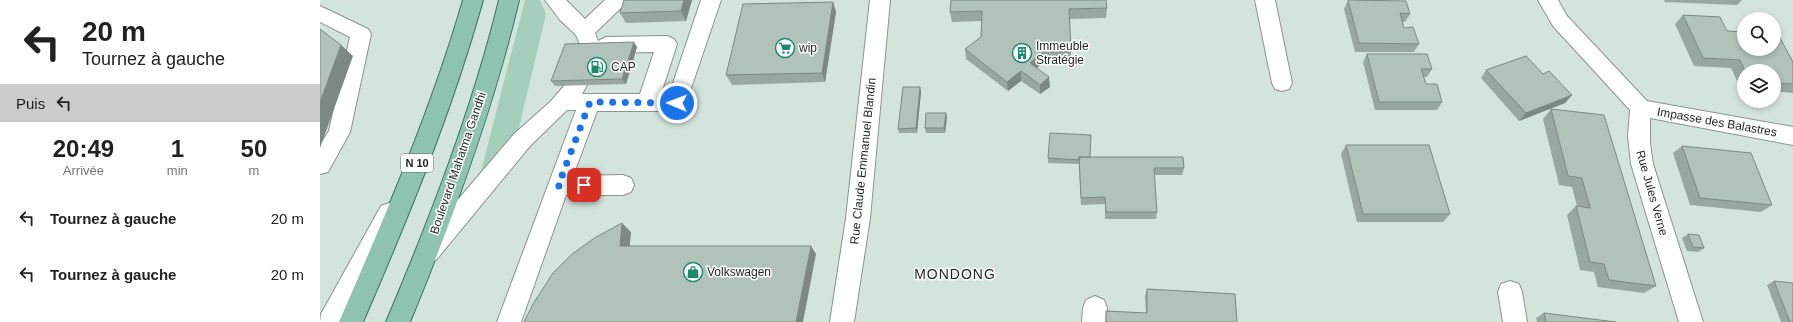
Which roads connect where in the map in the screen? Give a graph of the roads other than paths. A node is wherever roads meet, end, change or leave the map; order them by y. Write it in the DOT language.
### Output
graph roads {
  1 [pos="473,0"];
  2 [pos="509,0"];
  3 [pos="555,0"];
  4 [pos="617,0"];
  5 [pos="711,0"];
  6 [pos="880,0"];
  7 [pos="1265,0"];
  8 [pos="1548,0"];
  9 [pos="320,13"];
  10 [pos="588,41"];
  11 [pos="667,44"];
  12 [pos="696,44"];
  13 [pos="1282,83"];
  14 [pos="584,94"];
  15 [pos="648,102"];
  16 [pos="1641,108"];
  17 [pos="1793,136"];
  18 [pos="421,154"];
  19 [pos="320,165"];
  20 [pos="623,185"];
  21 [pos="558,186"];
  22 [pos="427,253"];
  23 [pos="1510,292"];
  24 [pos="330,322"];
  25 [pos="351,322"];
  26 [pos="398,322"];
  27 [pos="509,322"];
  28 [pos="842,322"];
  29 [pos="1516,322"];
  30 [pos="1691,322"];
  1 -- 18 [label="main road, N 10"];
  2 -- 22 [label="main road, Boulevard Mahatma Gandhi"];
  3 -- 10 [label="street"];
  4 -- 10 [label="street"];
  5 -- 12 [label="street"];
  6 -- 28 [label="street, Rue Claude Emmanuel Blandin"];
  7 -- 13 [label="street"];
  8 -- 16 [label="street"];
  9 -- 19 [label="street"];
  10 -- 11 [label="street"];
  11 -- 12 [label="street"];
  11 -- 15 [label="street"];
  12 -- 15 [label="street"];
  14 -- 15 [label="street"];
  14 -- 21 [label="street"];
  14 -- 22 [label="street"];
  16 -- 17 [label="street, Impasse des Balastres"];
  16 -- 30 [label="street, Rue Jules Verne"];
  18 -- 24 [label="street"];
  18 -- 25 [label="main road, N 10"];
  20 -- 21 [label="street"];
  21 -- 27 [label="street"];
  22 -- 26 [label="main road, Boulevard Mahatma Gandhi"];
  23 -- 29 [label="street"];
}
